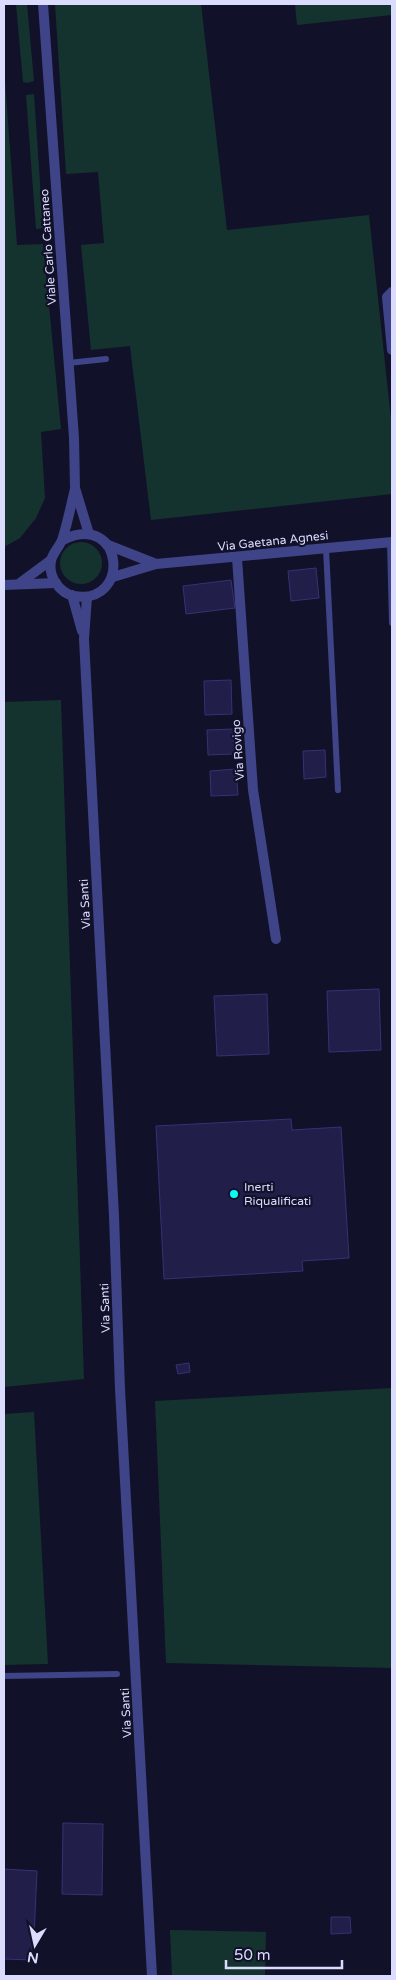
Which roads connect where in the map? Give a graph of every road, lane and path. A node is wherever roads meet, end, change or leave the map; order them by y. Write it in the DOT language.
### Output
graph roads {
  1 [pos="43,4"];
  2 [pos="392,292"];
  3 [pos="392,350"];
  4 [pos="106,359"];
  5 [pos="68,363"];
  6 [pos="75,488"];
  7 [pos="89,534"];
  8 [pos="62,540"];
  9 [pos="391,542"];
  10 [pos="108,545"];
  11 [pos="326,549"];
  12 [pos="237,558"];
  13 [pos="51,560"];
  14 [pos="156,564"];
  15 [pos="112,577"];
  16 [pos="20,583"];
  17 [pos="56,583"];
  18 [pos="4,585"];
  19 [pos="72,595"];
  20 [pos="87,597"];
  21 [pos="392,623"];
  22 [pos="84,639"];
  23 [pos="338,790"];
  24 [pos="276,939"];
  25 [pos="117,1674"];
  26 [pos="4,1676"];
  27 [pos="152,1976"];
  1 -- 5 [label="street, Viale Carlo Cattaneo"];
  2 -- 3 [label="street"];
  4 -- 5 [label="lane"];
  5 -- 6 [label="street, Viale Carlo Cattaneo"];
  6 -- 7 [label="street, Viale Carlo Cattaneo"];
  6 -- 8 [label="street, Viale Carlo Cattaneo"];
  7 -- 8 [label="street"];
  7 -- 10 [label="street"];
  8 -- 13 [label="street"];
  9 -- 11 [label="street, Via Gaetana Agnesi"];
  9 -- 21 [label="lane"];
  10 -- 14 [label="street, Via Gaetana Agnesi"];
  10 -- 15 [label="street"];
  11 -- 12 [label="street, Via Gaetana Agnesi"];
  11 -- 23 [label="lane"];
  12 -- 14 [label="street, Via Gaetana Agnesi"];
  12 -- 24 [label="street, Via Rovigo"];
  13 -- 16 [label="street"];
  13 -- 17 [label="street"];
  14 -- 15 [label="street, Via Gaetana Agnesi"];
  15 -- 20 [label="street"];
  16 -- 17 [label="street"];
  16 -- 18 [label="street"];
  17 -- 19 [label="street"];
  19 -- 20 [label="street"];
  19 -- 22 [label="street, Via Santi"];
  20 -- 22 [label="street, Via Santi"];
  22 -- 27 [label="street, Via Santi"];
  25 -- 26 [label="lane"];
}
